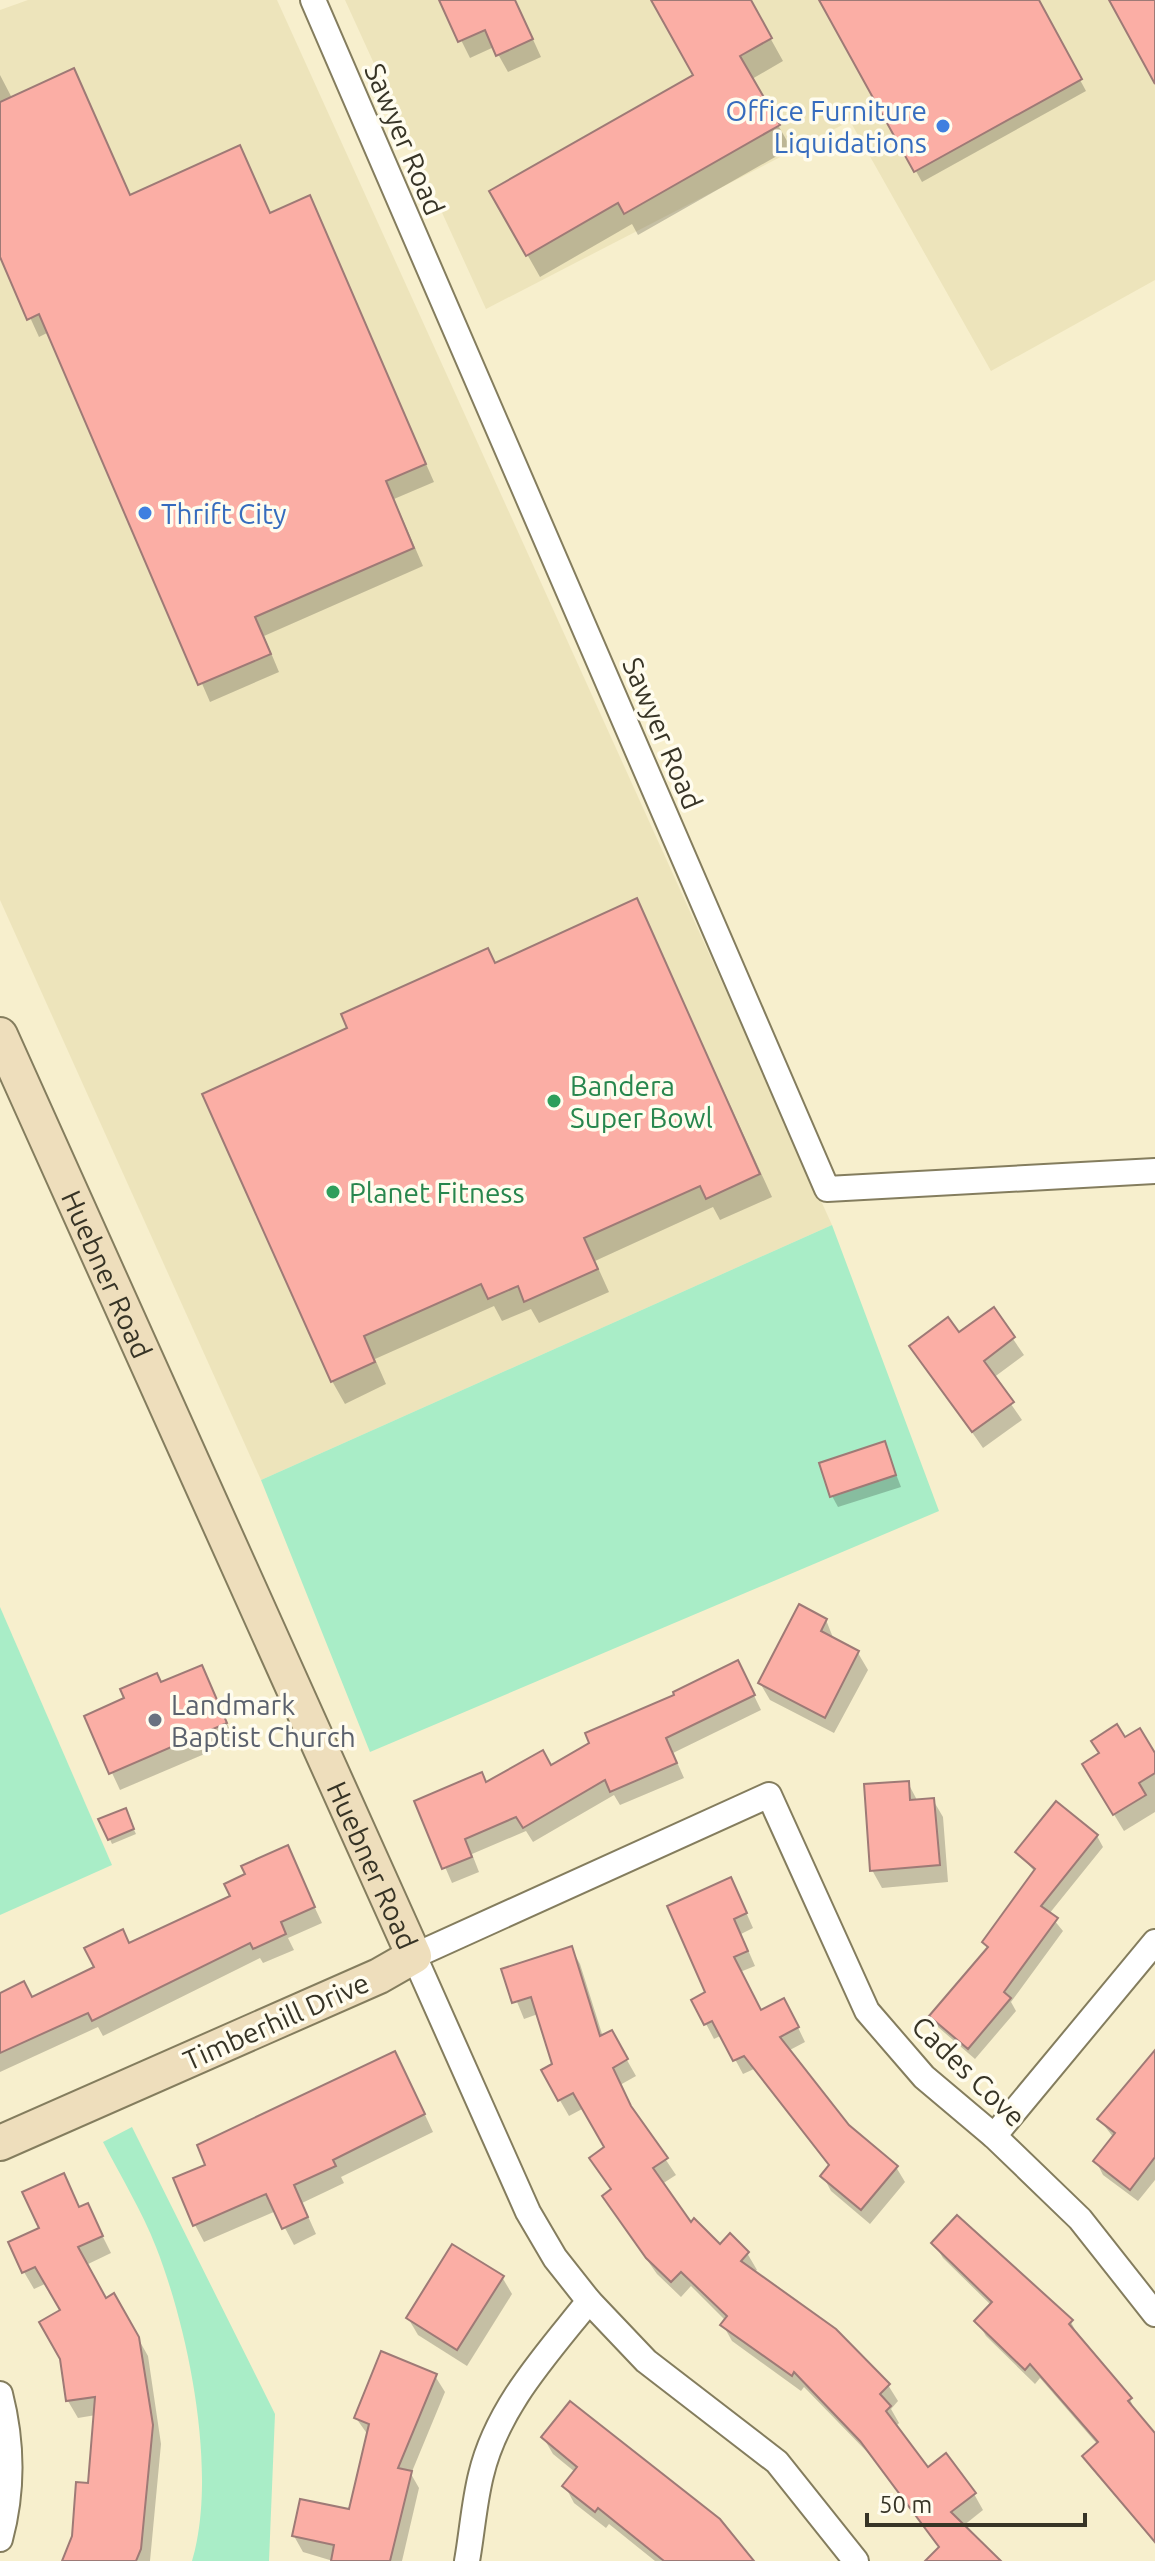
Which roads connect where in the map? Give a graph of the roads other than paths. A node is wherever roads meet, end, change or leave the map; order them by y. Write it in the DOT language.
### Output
graph roads {
  1 [pos="313,0"];
  2 [pos="0,1035"];
  3 [pos="1155,1171"];
  4 [pos="769,1795"];
  5 [pos="1155,1942"];
  6 [pos="414,1956"];
  7 [pos="994,2136"];
  8 [pos="0,2143"];
  9 [pos="589,2301"];
  10 [pos="1155,2314"];
  11 [pos="0,2394"];
  12 [pos="0,2539"];
  13 [pos="467,2561"];
  14 [pos="856,2561"];
  1 -- 3 [label="street, Sawyer Road"];
  2 -- 6 [label="street, Huebner Road"];
  4 -- 6 [label="street, Timberhill Drive"];
  4 -- 7 [label="street, Cades Cove"];
  5 -- 7 [label="street"];
  6 -- 8 [label="street, Timberhill Drive"];
  6 -- 9 [label="street, Huebner Road"];
  7 -- 10 [label="street, Cades Cove"];
  9 -- 13 [label="street"];
  9 -- 14 [label="street, Huebner Road"];
  11 -- 12 [label="street"];
}
